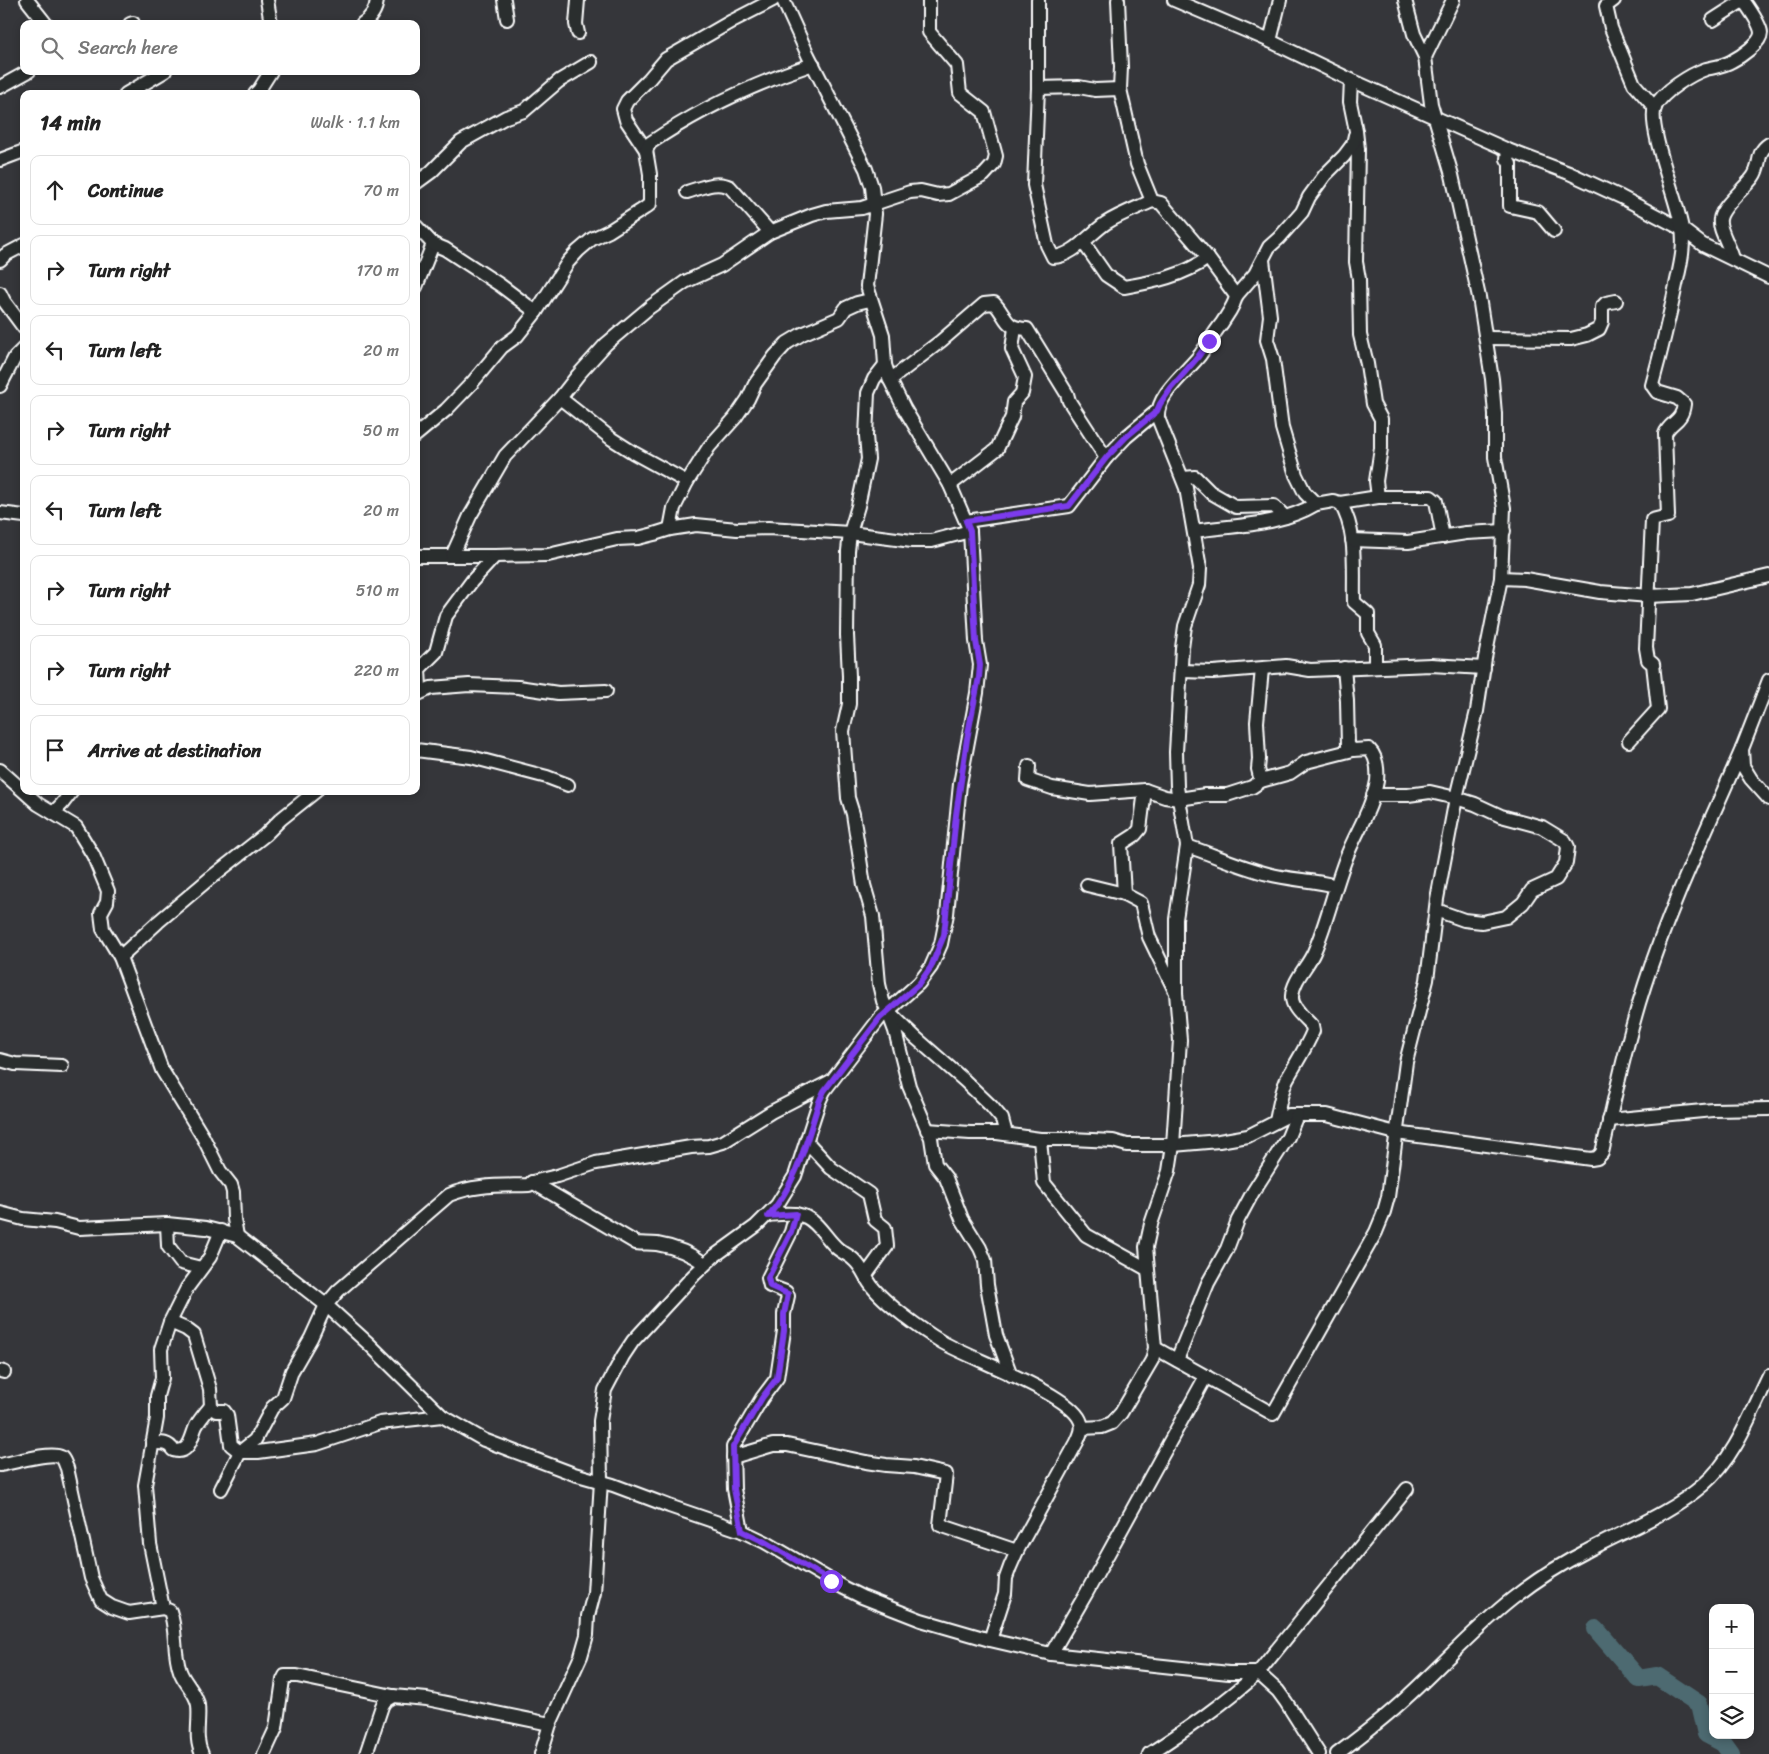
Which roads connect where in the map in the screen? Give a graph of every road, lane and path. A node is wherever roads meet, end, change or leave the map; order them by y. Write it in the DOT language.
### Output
graph roads {
  1 [pos="26,0"];
  2 [pos="267,0"];
  3 [pos="377,0"];
  4 [pos="504,0"];
  5 [pos="578,0"];
  6 [pos="773,0"];
  7 [pos="783,0"];
  8 [pos="929,0"];
  9 [pos="1038,0"];
  10 [pos="1118,0"];
  11 [pos="1174,0"];
  12 [pos="1280,0"];
  13 [pos="1404,0"];
  14 [pos="1454,0"];
  15 [pos="1614,0"];
  16 [pos="1744,0"];
  17 [pos="507,18"];
  18 [pos="43,20"];
  19 [pos="268,20"];
  20 [pos="367,20"];
  21 [pos="1713,20"];
  22 [pos="1765,32"];
  23 [pos="578,33"];
  24 [pos="1270,41"];
  25 [pos="1425,57"];
  26 [pos="591,62"];
  27 [pos="813,64"];
  28 [pos="22,75"];
  29 [pos="158,75"];
  30 [pos="269,75"];
  31 [pos="1351,80"];
  32 [pos="0,87"];
  33 [pos="1038,88"];
  34 [pos="1120,89"];
  35 [pos="133,90"];
  36 [pos="260,90"];
  37 [pos="1655,108"];
  38 [pos="1435,116"];
  39 [pos="1356,131"];
  40 [pos="1769,144"];
  41 [pos="646,150"];
  42 [pos="1508,150"];
  43 [pos="20,152"];
  44 [pos="0,160"];
  45 [pos="420,180"];
  46 [pos="688,192"];
  47 [pos="1152,201"];
  48 [pos="874,204"];
  49 [pos="1682,229"];
  50 [pos="420,230"];
  51 [pos="1554,231"];
  52 [pos="770,232"];
  53 [pos="1083,242"];
  54 [pos="433,244"];
  55 [pos="20,247"];
  56 [pos="1208,258"];
  57 [pos="1733,259"];
  58 [pos="0,260"];
  59 [pos="1263,260"];
  60 [pos="420,277"];
  61 [pos="1769,277"];
  62 [pos="0,293"];
  63 [pos="1236,296"];
  64 [pos="870,300"];
  65 [pos="1616,301"];
  66 [pos="536,312"];
  67 [pos="20,323"];
  68 [pos="1015,328"];
  69 [pos="1486,338"];
  70 [pos="20,353"];
  71 [pos="885,364"];
  72 [pos="890,380"];
  73 [pos="0,386"];
  74 [pos="560,398"];
  75 [pos="1157,411"];
  76 [pos="420,432"];
  77 [pos="1106,458"];
  78 [pos="1183,478"];
  79 [pos="687,482"];
  80 [pos="950,485"];
  81 [pos="1378,497"];
  82 [pos="1340,503"];
  83 [pos="1316,504"];
  84 [pos="0,513"];
  85 [pos="20,516"];
  86 [pos="1285,517"];
  87 [pos="968,526"];
  88 [pos="670,528"];
  89 [pos="1504,530"];
  90 [pos="1194,531"];
  91 [pos="850,532"];
  92 [pos="1443,537"];
  93 [pos="1352,540"];
  94 [pos="420,556"];
  95 [pos="452,556"];
  96 [pos="495,556"];
  97 [pos="1769,576"];
  98 [pos="1501,578"];
  99 [pos="1649,596"];
  100 [pos="1375,667"];
  101 [pos="1344,668"];
  102 [pos="1484,668"];
  103 [pos="420,669"];
  104 [pos="1262,669"];
  105 [pos="1182,671"];
  106 [pos="1769,680"];
  107 [pos="606,691"];
  108 [pos="420,692"];
  109 [pos="1629,741"];
  110 [pos="1742,749"];
  111 [pos="1353,750"];
  112 [pos="420,751"];
  113 [pos="1029,766"];
  114 [pos="0,770"];
  115 [pos="1261,781"];
  116 [pos="568,785"];
  117 [pos="20,789"];
  118 [pos="1145,790"];
  119 [pos="1373,794"];
  120 [pos="26,795"];
  121 [pos="69,795"];
  122 [pos="311,795"];
  123 [pos="1456,798"];
  124 [pos="1179,799"];
  125 [pos="1769,799"];
  126 [pos="53,813"];
  127 [pos="1187,846"];
  128 [pos="1087,885"];
  129 [pos="1336,886"];
  130 [pos="1124,894"];
  131 [pos="1436,910"];
  132 [pos="120,957"];
  133 [pos="1176,993"];
  134 [pos="888,1010"];
  135 [pos="0,1060"];
  136 [pos="62,1066"];
  137 [pos="833,1080"];
  138 [pos="1769,1109"];
  139 [pos="1297,1115"];
  140 [pos="1610,1120"];
  141 [pos="1276,1121"];
  142 [pos="927,1130"];
  143 [pos="1006,1134"];
  144 [pos="1396,1134"];
  145 [pos="1040,1139"];
  146 [pos="807,1142"];
  147 [pos="1173,1146"];
  148 [pos="532,1182"];
  149 [pos="0,1213"];
  150 [pos="796,1214"];
  151 [pos="768,1216"];
  152 [pos="167,1224"];
  153 [pos="221,1231"];
  154 [pos="237,1236"];
  155 [pos="706,1264"];
  156 [pos="202,1268"];
  157 [pos="1147,1269"];
  158 [pos="866,1275"];
  159 [pos="326,1304"];
  160 [pos="170,1322"];
  161 [pos="1155,1348"];
  162 [pos="1177,1360"];
  163 [pos="1011,1375"];
  164 [pos="1206,1376"];
  165 [pos="1769,1376"];
  166 [pos="211,1406"];
  167 [pos="442,1416"];
  168 [pos="1082,1428"];
  169 [pos="152,1443"];
  170 [pos="240,1452"];
  171 [pos="732,1457"];
  172 [pos="0,1465"];
  173 [pos="601,1481"];
  174 [pos="221,1488"];
  175 [pos="1407,1489"];
  176 [pos="742,1531"];
  177 [pos="1017,1551"];
  178 [pos="163,1608"];
  179 [pos="990,1640"];
  180 [pos="1051,1654"];
  181 [pos="1258,1673"];
  182 [pos="393,1696"];
  183 [pos="550,1724"];
  184 [pos="202,1754"];
  185 [pos="264,1754"];
  186 [pos="366,1754"];
  187 [pos="541,1754"];
  188 [pos="1148,1754"];
  189 [pos="1319,1754"];
  190 [pos="1337,1754"];
  1 -- 18 [label="street"];
  2 -- 19 [label="street"];
  3 -- 20 [label="street"];
  4 -- 17 [label="street"];
  5 -- 23 [label="street"];
  6 -- 41 [label="street"];
  7 -- 27 [label="street"];
  8 -- 48 [label="street"];
  9 -- 33 [label="street"];
  10 -- 34 [label="street"];
  11 -- 24 [label="street"];
  12 -- 24 [label="street"];
  13 -- 25 [label="street"];
  14 -- 25 [label="street"];
  15 -- 37 [label="street"];
  16 -- 21 [label="street"];
  16 -- 22 [label="street"];
  22 -- 37 [label="street"];
  24 -- 31 [label="street"];
  25 -- 38 [label="street"];
  26 -- 45 [label="street"];
  27 -- 41 [label="street"];
  27 -- 48 [label="street"];
  28 -- 32 [label="street"];
  29 -- 35 [label="street"];
  30 -- 36 [label="street"];
  31 -- 38 [label="street"];
  31 -- 39 [label="street"];
  33 -- 34 [label="street"];
  33 -- 53 [label="street"];
  34 -- 47 [label="street"];
  37 -- 49 [label="street"];
  38 -- 42 [label="street"];
  38 -- 69 [label="street"];
  39 -- 59 [label="street"];
  39 -- 81 [label="street"];
  40 -- 57 [label="street"];
  41 -- 66 [label="street"];
  42 -- 49 [label="street"];
  42 -- 51 [label="street"];
  43 -- 44 [label="street"];
  46 -- 52 [label="street"];
  47 -- 53 [label="street"];
  47 -- 56 [label="street"];
  48 -- 52 [label="street"];
  48 -- 64 [label="street"];
  49 -- 57 [label="street"];
  49 -- 99 [label="street"];
  50 -- 54 [label="street"];
  52 -- 74 [label="street"];
  53 -- 56 [label="street"];
  54 -- 60 [label="street"];
  54 -- 66 [label="street"];
  55 -- 58 [label="street"];
  56 -- 63 [label="street"];
  57 -- 61 [label="street"];
  59 -- 63 [label="street"];
  59 -- 83 [label="street"];
  62 -- 67 [label="street"];
  63 -- 75 [label="street"];
  64 -- 71 [label="street"];
  64 -- 79 [label="street"];
  65 -- 69 [label="street"];
  66 -- 76 [label="street"];
  68 -- 72 [label="street"];
  68 -- 77 [label="street"];
  68 -- 80 [label="street"];
  69 -- 89 [label="street"];
  70 -- 73 [label="street"];
  71 -- 72 [label="street"];
  71 -- 91 [label="street"];
  72 -- 80 [label="street"];
  74 -- 79 [label="street"];
  74 -- 95 [label="street"];
  75 -- 77 [label="street"];
  75 -- 78 [label="street"];
  77 -- 87 [label="street"];
  78 -- 86 [label="street"];
  78 -- 90 [label="street"];
  79 -- 88 [label="street"];
  80 -- 87 [label="street"];
  81 -- 82 [label="street"];
  81 -- 92 [label="street"];
  82 -- 83 [label="street"];
  82 -- 93 [label="street"];
  83 -- 86 [label="street"];
  84 -- 85 [label="street"];
  86 -- 90 [label="street"];
  87 -- 91 [label="street"];
  87 -- 134 [label="street"];
  88 -- 91 [label="street"];
  88 -- 96 [label="street"];
  89 -- 92 [label="street"];
  89 -- 98 [label="street"];
  90 -- 105 [label="street"];
  91 -- 134 [label="street"];
  92 -- 93 [label="street"];
  93 -- 100 [label="street"];
  94 -- 95 [label="street"];
  95 -- 96 [label="street"];
  96 -- 103 [label="street"];
  97 -- 99 [label="street"];
  98 -- 99 [label="street"];
  98 -- 102 [label="street"];
  99 -- 109 [label="street"];
  100 -- 101 [label="street"];
  100 -- 102 [label="street"];
  101 -- 104 [label="street"];
  101 -- 111 [label="street"];
  102 -- 123 [label="street"];
  104 -- 105 [label="street"];
  104 -- 115 [label="street"];
  105 -- 124 [label="street"];
  106 -- 110 [label="street"];
  107 -- 108 [label="street"];
  110 -- 125 [label="street"];
  110 -- 140 [label="street"];
  111 -- 115 [label="street"];
  111 -- 119 [label="street"];
  112 -- 116 [label="street"];
  113 -- 118 [label="street"];
  114 -- 117 [label="street"];
  115 -- 124 [label="street"];
  118 -- 124 [label="street"];
  118 -- 130 [label="street"];
  119 -- 123 [label="street"];
  119 -- 129 [label="street"];
  120 -- 126 [label="street"];
  121 -- 126 [label="street"];
  122 -- 132 [label="street"];
  123 -- 131 [label="street"];
  123 -- 131 [label="street"];
  124 -- 127 [label="street"];
  126 -- 132 [label="street"];
  127 -- 129 [label="street"];
  127 -- 133 [label="street"];
  128 -- 130 [label="street"];
  129 -- 141 [label="street"];
  130 -- 133 [label="street"];
  131 -- 144 [label="street"];
  132 -- 154 [label="street"];
  133 -- 147 [label="street"];
  134 -- 137 [label="street"];
  134 -- 142 [label="street"];
  134 -- 143 [label="street"];
  135 -- 136 [label="street"];
  137 -- 146 [label="street"];
  137 -- 148 [label="street"];
  138 -- 140 [label="street"];
  139 -- 141 [label="street"];
  139 -- 144 [label="street"];
  139 -- 162 [label="street"];
  140 -- 144 [label="street"];
  141 -- 147 [label="street"];
  142 -- 143 [label="street"];
  142 -- 163 [label="street"];
  143 -- 145 [label="street"];
  144 -- 164 [label="street"];
  145 -- 147 [label="street"];
  145 -- 157 [label="street"];
  146 -- 151 [label="street"];
  146 -- 158 [label="street"];
  147 -- 157 [label="street"];
  148 -- 155 [label="street"];
  148 -- 159 [label="street"];
  149 -- 152 [label="street"];
  150 -- 151 [label="street"];
  150 -- 158 [label="street"];
  150 -- 171 [label="street"];
  151 -- 155 [label="street"];
  152 -- 153 [label="street"];
  152 -- 156 [label="street"];
  153 -- 154 [label="street"];
  153 -- 156 [label="street"];
  154 -- 159 [label="street"];
  155 -- 173 [label="street"];
  156 -- 160 [label="street"];
  157 -- 161 [label="street"];
  158 -- 163 [label="street"];
  159 -- 167 [label="street"];
  159 -- 170 [label="street"];
  160 -- 166 [label="street"];
  160 -- 169 [label="street"];
  161 -- 162 [label="street"];
  161 -- 168 [label="street"];
  162 -- 164 [label="street"];
  163 -- 168 [label="street"];
  164 -- 180 [label="street"];
  165 -- 190 [label="street"];
  166 -- 169 [label="street"];
  166 -- 170 [label="street"];
  167 -- 170 [label="street"];
  167 -- 173 [label="street"];
  168 -- 177 [label="street"];
  169 -- 178 [label="street"];
  170 -- 174 [label="street"];
  171 -- 176 [label="street"];
  171 -- 177 [label="street"];
  172 -- 178 [label="street"];
  173 -- 176 [label="street"];
  173 -- 183 [label="street"];
  175 -- 181 [label="street"];
  176 -- 179 [label="street"];
  177 -- 179 [label="street"];
  178 -- 184 [label="street"];
  179 -- 180 [label="street"];
  180 -- 181 [label="street"];
  181 -- 188 [label="street"];
  181 -- 189 [label="street"];
  182 -- 183 [label="street"];
  182 -- 185 [label="street"];
  182 -- 186 [label="street"];
  183 -- 187 [label="street"];
}
